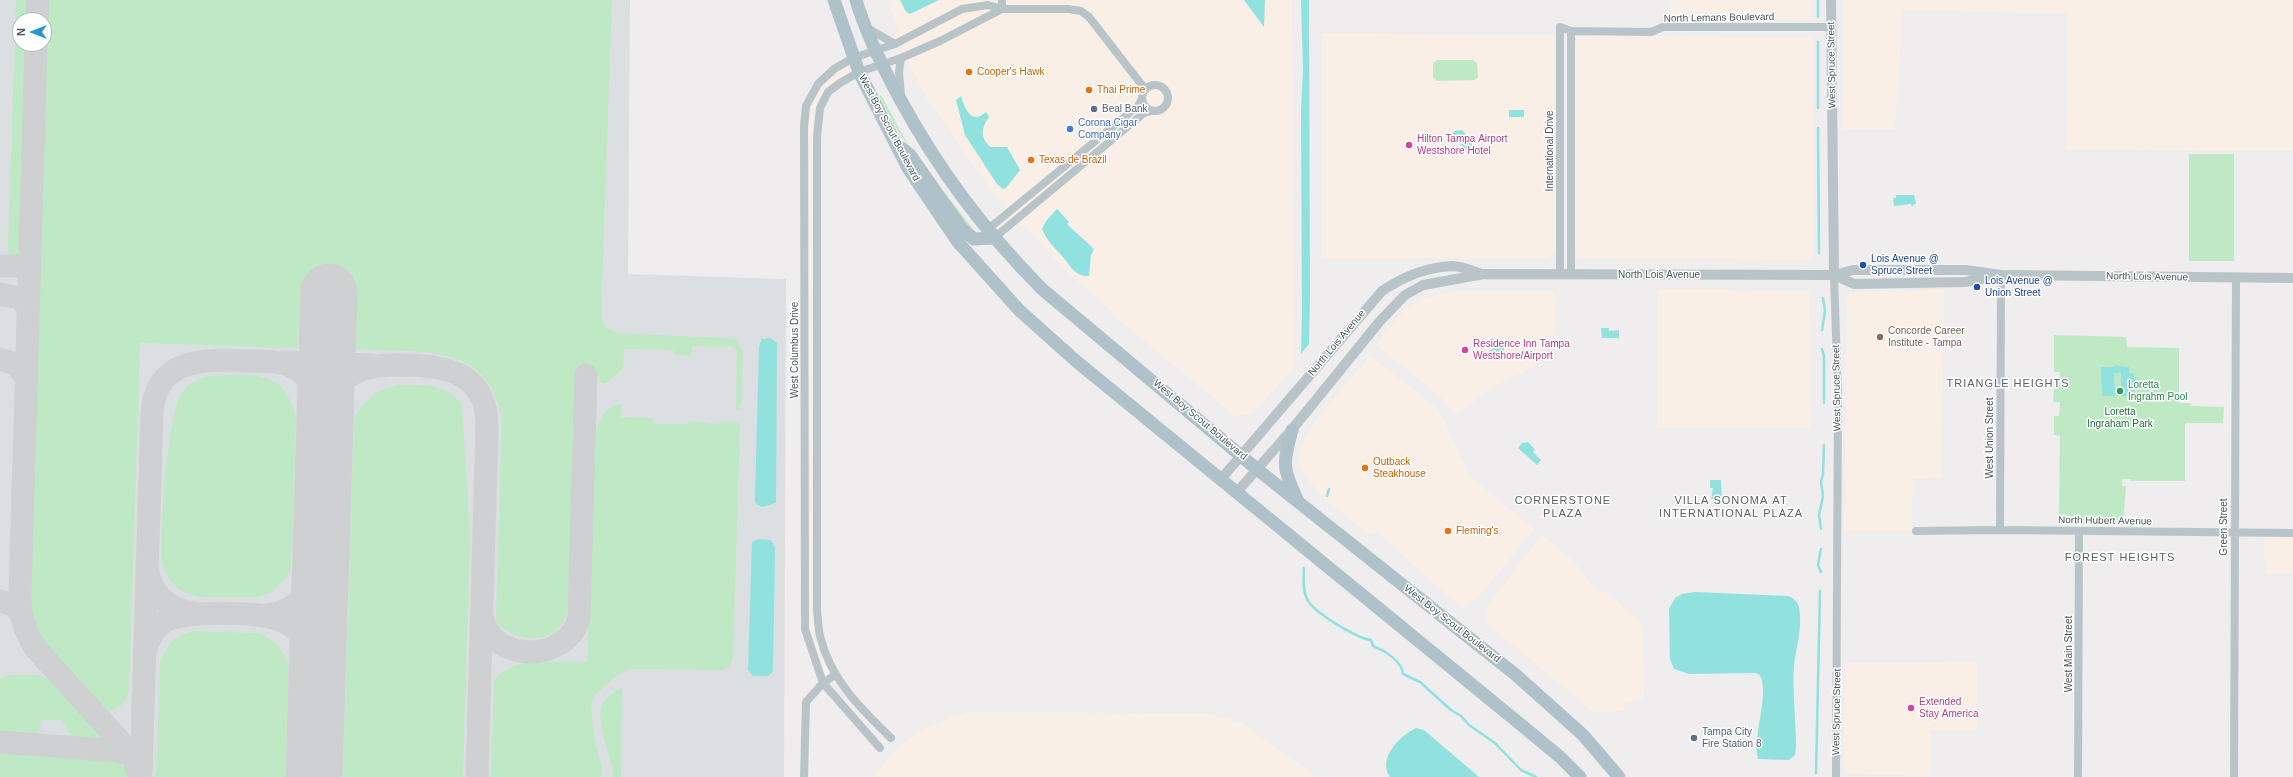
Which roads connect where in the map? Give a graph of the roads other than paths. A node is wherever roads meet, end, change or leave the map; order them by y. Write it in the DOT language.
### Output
graph roads {
  1 [pos="834,0"];
  2 [pos="856,0"];
  3 [pos="1002,0"];
  4 [pos="1831,0"];
  5 [pos="1002,9"];
  6 [pos="1560,27"];
  7 [pos="1831,27"];
  8 [pos="867,28"];
  9 [pos="1571,31"];
  10 [pos="895,44"];
  11 [pos="875,50"];
  12 [pos="853,58"];
  13 [pos="901,58"];
  14 [pos="882,65"];
  15 [pos="859,72"];
  16 [pos="1145,89"];
  17 [pos="1560,95"];
  18 [pos="1571,95"];
  19 [pos="1142,99"];
  20 [pos="902,102"];
  21 [pos="1152,111"];
  22 [pos="895,143"];
  23 [pos="1067,164"];
  24 [pos="1080,167"];
  25 [pos="1560,207"];
  26 [pos="1571,207"];
  27 [pos="990,234"];
  28 [pos="1484,274"];
  29 [pos="1560,274"];
  30 [pos="1571,274"];
  31 [pos="1834,275"];
  32 [pos="2001,276"];
  33 [pos="2236,278"];
  34 [pos="2293,278"];
  35 [pos="1292,430"];
  36 [pos="1241,456"];
  37 [pos="1258,470"];
  38 [pos="1221,479"];
  39 [pos="1237,492"];
  40 [pos="1298,502"];
  41 [pos="2000,530"];
  42 [pos="1916,531"];
  43 [pos="2079,531"];
  44 [pos="2234,533"];
  45 [pos="2293,533"];
  46 [pos="835,674"];
  47 [pos="823,683"];
  48 [pos="891,738"];
  49 [pos="880,748"];
  50 [pos="804,777"];
  51 [pos="1580,777"];
  52 [pos="1619,777"];
  53 [pos="1836,777"];
  54 [pos="2078,777"];
  55 [pos="2234,777"];
  1 -- 12 [label="main road, West Boy Scout Boulevard"];
  2 -- 8 [label="main road, West Boy Scout Boulevard"];
  3 -- 5 [label="street"];
  4 -- 7 [label="street, West Spruce Street"];
  5 -- 10 [label="street, West Columbus Drive"];
  5 -- 13 [label="street"];
  5 -- 16 [label="street, West Columbus Drive"];
  6 -- 9 [label="street, North Lemans Boulevard"];
  6 -- 17 [label="street, International Drive"];
  7 -- 9 [label="street, North Lemans Boulevard"];
  7 -- 31 [label="street, West Spruce Street"];
  8 -- 10 [label="street"];
  8 -- 11 [label="main road, West Boy Scout Boulevard"];
  9 -- 18 [label="street, International Drive"];
  10 -- 11 [label="street, West Columbus Drive"];
  11 -- 12 [label="street, West Columbus Drive"];
  11 -- 14 [label="main road, West Boy Scout Boulevard"];
  12 -- 15 [label="main road, West Boy Scout Boulevard"];
  12 -- 47 [label="street, West Columbus Drive"];
  13 -- 14 [label="street"];
  13 -- 20 [label="street"];
  14 -- 15 [label="street"];
  14 -- 20 [label="main road, West Boy Scout Boulevard"];
  15 -- 22 [label="main road, West Boy Scout Boulevard"];
  15 -- 46 [label="street"];
  16 -- 19 [label="street"];
  16 -- 21 [label="street"];
  17 -- 18 [label="street"];
  17 -- 25 [label="street, International Drive"];
  18 -- 26 [label="street, International Drive"];
  19 -- 21 [label="street"];
  19 -- 23 [label="street"];
  20 -- 27 [label="main road, West Boy Scout Boulevard"];
  21 -- 24 [label="street"];
  22 -- 27 [label="main road"];
  22 -- 38 [label="main road, West Boy Scout Boulevard"];
  23 -- 24 [label="street"];
  23 -- 27 [label="street"];
  24 -- 27 [label="street"];
  25 -- 26 [label="street"];
  25 -- 29 [label="street, International Drive"];
  26 -- 30 [label="street, International Drive"];
  27 -- 36 [label="main road, West Boy Scout Boulevard"];
  28 -- 29 [label="street, North Lois Avenue"];
  28 -- 35 [label="street, North Lois Avenue"];
  28 -- 36 [label="street, North Lois Avenue"];
  29 -- 30 [label="street, North Lois Avenue"];
  30 -- 31 [label="street, North Lois Avenue"];
  31 -- 32 [label="street, North Lois Avenue"];
  31 -- 53 [label="street, West Spruce Street"];
  32 -- 33 [label="street, North Lois Avenue"];
  32 -- 41 [label="street, West Union Street"];
  33 -- 34 [label="street, North Lois Avenue"];
  33 -- 44 [label="street, Green Street"];
  35 -- 37 [label="street, North Lois Avenue"];
  35 -- 40 [label="main road"];
  36 -- 37 [label="main road, West Boy Scout Boulevard"];
  36 -- 38 [label="street, North Lois Avenue"];
  37 -- 39 [label="street, North Lois Avenue"];
  37 -- 40 [label="main road, West Boy Scout Boulevard"];
  38 -- 39 [label="main road, West Boy Scout Boulevard"];
  39 -- 51 [label="main road, West Boy Scout Boulevard"];
  40 -- 52 [label="main road, West Boy Scout Boulevard"];
  41 -- 42 [label="street, North Hubert Avenue"];
  41 -- 43 [label="street, North Hubert Avenue"];
  43 -- 44 [label="street, North Hubert Avenue"];
  43 -- 54 [label="street, West Main Street"];
  44 -- 45 [label="street, North Hubert Avenue"];
  44 -- 55 [label="street, Green Street"];
  46 -- 47 [label="street"];
  46 -- 48 [label="street"];
  47 -- 49 [label="street"];
  47 -- 50 [label="street"];
}
